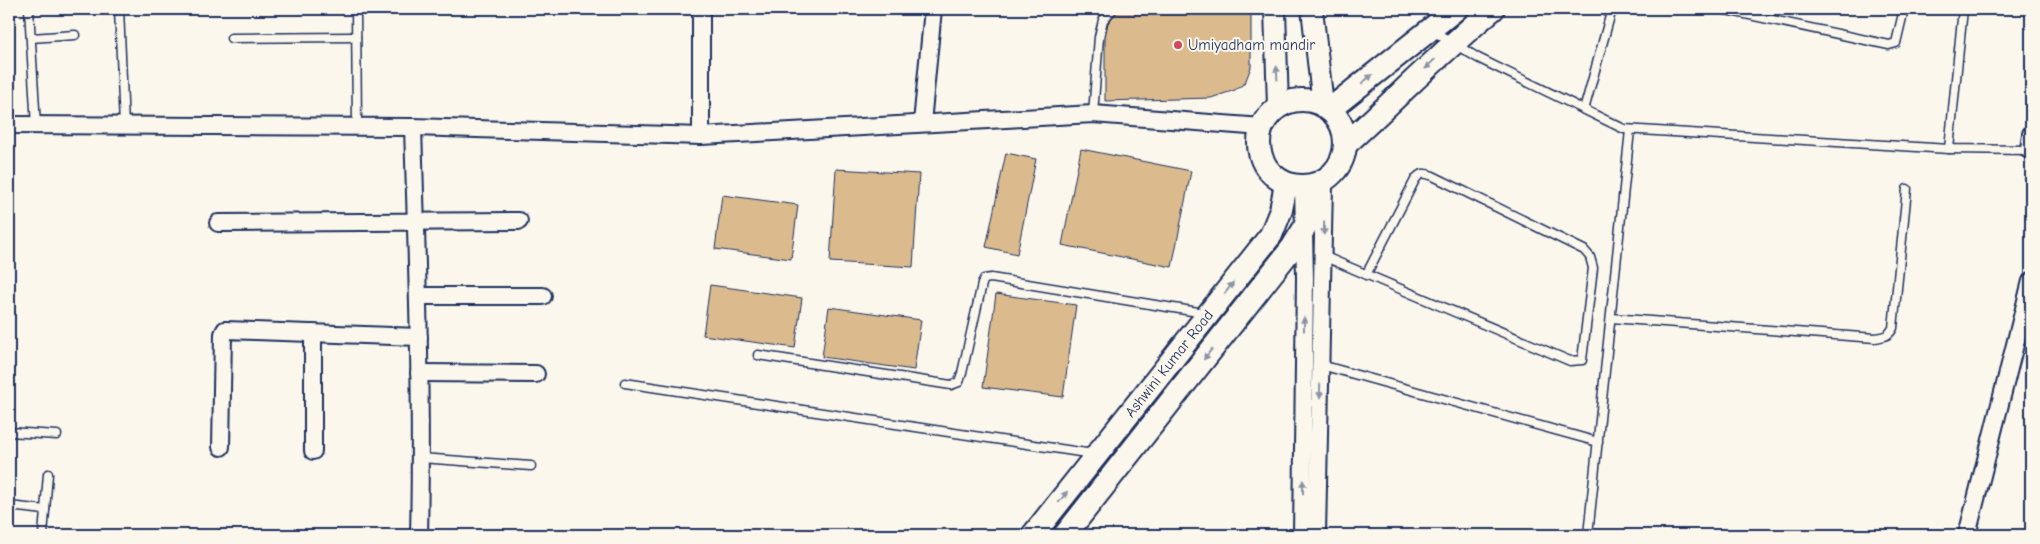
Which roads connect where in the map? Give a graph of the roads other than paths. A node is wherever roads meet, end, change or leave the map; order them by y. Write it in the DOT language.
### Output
graph roads {
  1 [pos="29,9"];
  2 [pos="119,9"];
  3 [pos="356,9"];
  4 [pos="701,9"];
  5 [pos="933,9"];
  6 [pos="1113,9"];
  7 [pos="1275,9"];
  8 [pos="1312,9"];
  9 [pos="1456,9"];
  10 [pos="1493,9"];
  11 [pos="1612,9"];
  12 [pos="1722,9"];
  13 [pos="1904,9"];
  14 [pos="1963,9"];
  15 [pos="1430,29"];
  16 [pos="75,35"];
  17 [pos="356,37"];
  18 [pos="31,38"];
  19 [pos="231,38"];
  20 [pos="1452,43"];
  21 [pos="1278,107"];
  22 [pos="1326,108"];
  23 [pos="1584,110"];
  24 [pos="1093,114"];
  25 [pos="922,123"];
  26 [pos="9,126"];
  27 [pos="36,126"];
  28 [pos="124,126"];
  29 [pos="357,127"];
  30 [pos="413,127"];
  31 [pos="1262,127"];
  32 [pos="1630,130"];
  33 [pos="701,136"];
  34 [pos="1345,144"];
  35 [pos="2031,145"];
  36 [pos="1949,149"];
  37 [pos="1308,183"];
  38 [pos="1907,189"];
  39 [pos="416,221"];
  40 [pos="519,221"];
  41 [pos="218,223"];
  42 [pos="1304,228"];
  43 [pos="1323,256"];
  44 [pos="1366,275"];
  45 [pos="2031,281"];
  46 [pos="418,296"];
  47 [pos="543,296"];
  48 [pos="1208,314"];
  49 [pos="1611,318"];
  50 [pos="313,333"];
  51 [pos="419,337"];
  52 [pos="758,356"];
  53 [pos="1320,365"];
  54 [pos="420,373"];
  55 [pos="536,374"];
  56 [pos="625,384"];
  57 [pos="9,432"];
  58 [pos="57,436"];
  59 [pos="1598,442"];
  60 [pos="221,447"];
  61 [pos="313,451"];
  62 [pos="1097,454"];
  63 [pos="421,458"];
  64 [pos="531,466"];
  65 [pos="48,474"];
  66 [pos="9,506"];
  67 [pos="45,510"];
  68 [pos="43,535"];
  69 [pos="419,535"];
  70 [pos="1033,535"];
  71 [pos="1065,535"];
  72 [pos="1302,535"];
  73 [pos="1317,535"];
  74 [pos="1588,535"];
  75 [pos="1967,535"];
  1 -- 18 [label="lane"];
  2 -- 28 [label="lane"];
  3 -- 17 [label="lane"];
  4 -- 33 [label="street"];
  5 -- 25 [label="street"];
  6 -- 24 [label="lane"];
  21 -- 7 [label="street, one-way"];
  8 -- 22 [label="street"];
  9 -- 15 [label="main road"];
  10 -- 20 [label="main road"];
  11 -- 23 [label="lane"];
  12 -- 13 [label="lane"];
  14 -- 36 [label="lane"];
  15 -- 20 [label="lane"];
  22 -- 15 [label="main road, one-way"];
  16 -- 18 [label="lane"];
  17 -- 19 [label="lane"];
  17 -- 29 [label="lane"];
  18 -- 27 [label="lane"];
  20 -- 23 [label="lane"];
  20 -- 34 [label="main road, one-way"];
  21 -- 22 [label="main road"];
  21 -- 31 [label="main road"];
  22 -- 34 [label="main road"];
  23 -- 32 [label="lane"];
  24 -- 25 [label="street"];
  24 -- 31 [label="street"];
  25 -- 33 [label="street"];
  26 -- 27 [label="street"];
  27 -- 28 [label="street"];
  28 -- 29 [label="street"];
  29 -- 30 [label="street"];
  30 -- 33 [label="street"];
  30 -- 39 [label="street"];
  31 -- 37 [label="main road"];
  32 -- 36 [label="lane"];
  32 -- 49 [label="lane"];
  34 -- 37 [label="main road"];
  35 -- 36 [label="lane"];
  37 -- 42 [label="main road, Ashwini Kumar Road"];
  37 -- 43 [label="street, one-way"];
  48 -- 37 [label="main road, Ashwini Kumar Road, one-way"];
  38 -- 49 [label="lane"];
  39 -- 40 [label="street"];
  39 -- 41 [label="street"];
  39 -- 46 [label="street"];
  42 -- 71 [label="main road, Ashwini Kumar Road, one-way"];
  72 -- 42 [label="street, one-way"];
  43 -- 44 [label="lane"];
  43 -- 53 [label="street"];
  44 -- 44 [label="lane"];
  45 -- 75 [label="street"];
  46 -- 47 [label="street"];
  46 -- 51 [label="street"];
  48 -- 52 [label="lane"];
  48 -- 62 [label="main road, Ashwini Kumar Road"];
  49 -- 59 [label="lane"];
  50 -- 51 [label="street"];
  50 -- 60 [label="street"];
  50 -- 61 [label="street"];
  51 -- 54 [label="street"];
  53 -- 59 [label="lane"];
  53 -- 73 [label="street, one-way"];
  54 -- 55 [label="street"];
  54 -- 63 [label="street"];
  56 -- 62 [label="lane"];
  57 -- 58 [label="lane"];
  59 -- 74 [label="lane"];
  70 -- 62 [label="main road, Ashwini Kumar Road, one-way"];
  63 -- 64 [label="lane"];
  63 -- 69 [label="street"];
  65 -- 67 [label="lane"];
  66 -- 67 [label="lane"];
  67 -- 68 [label="lane"];
}
